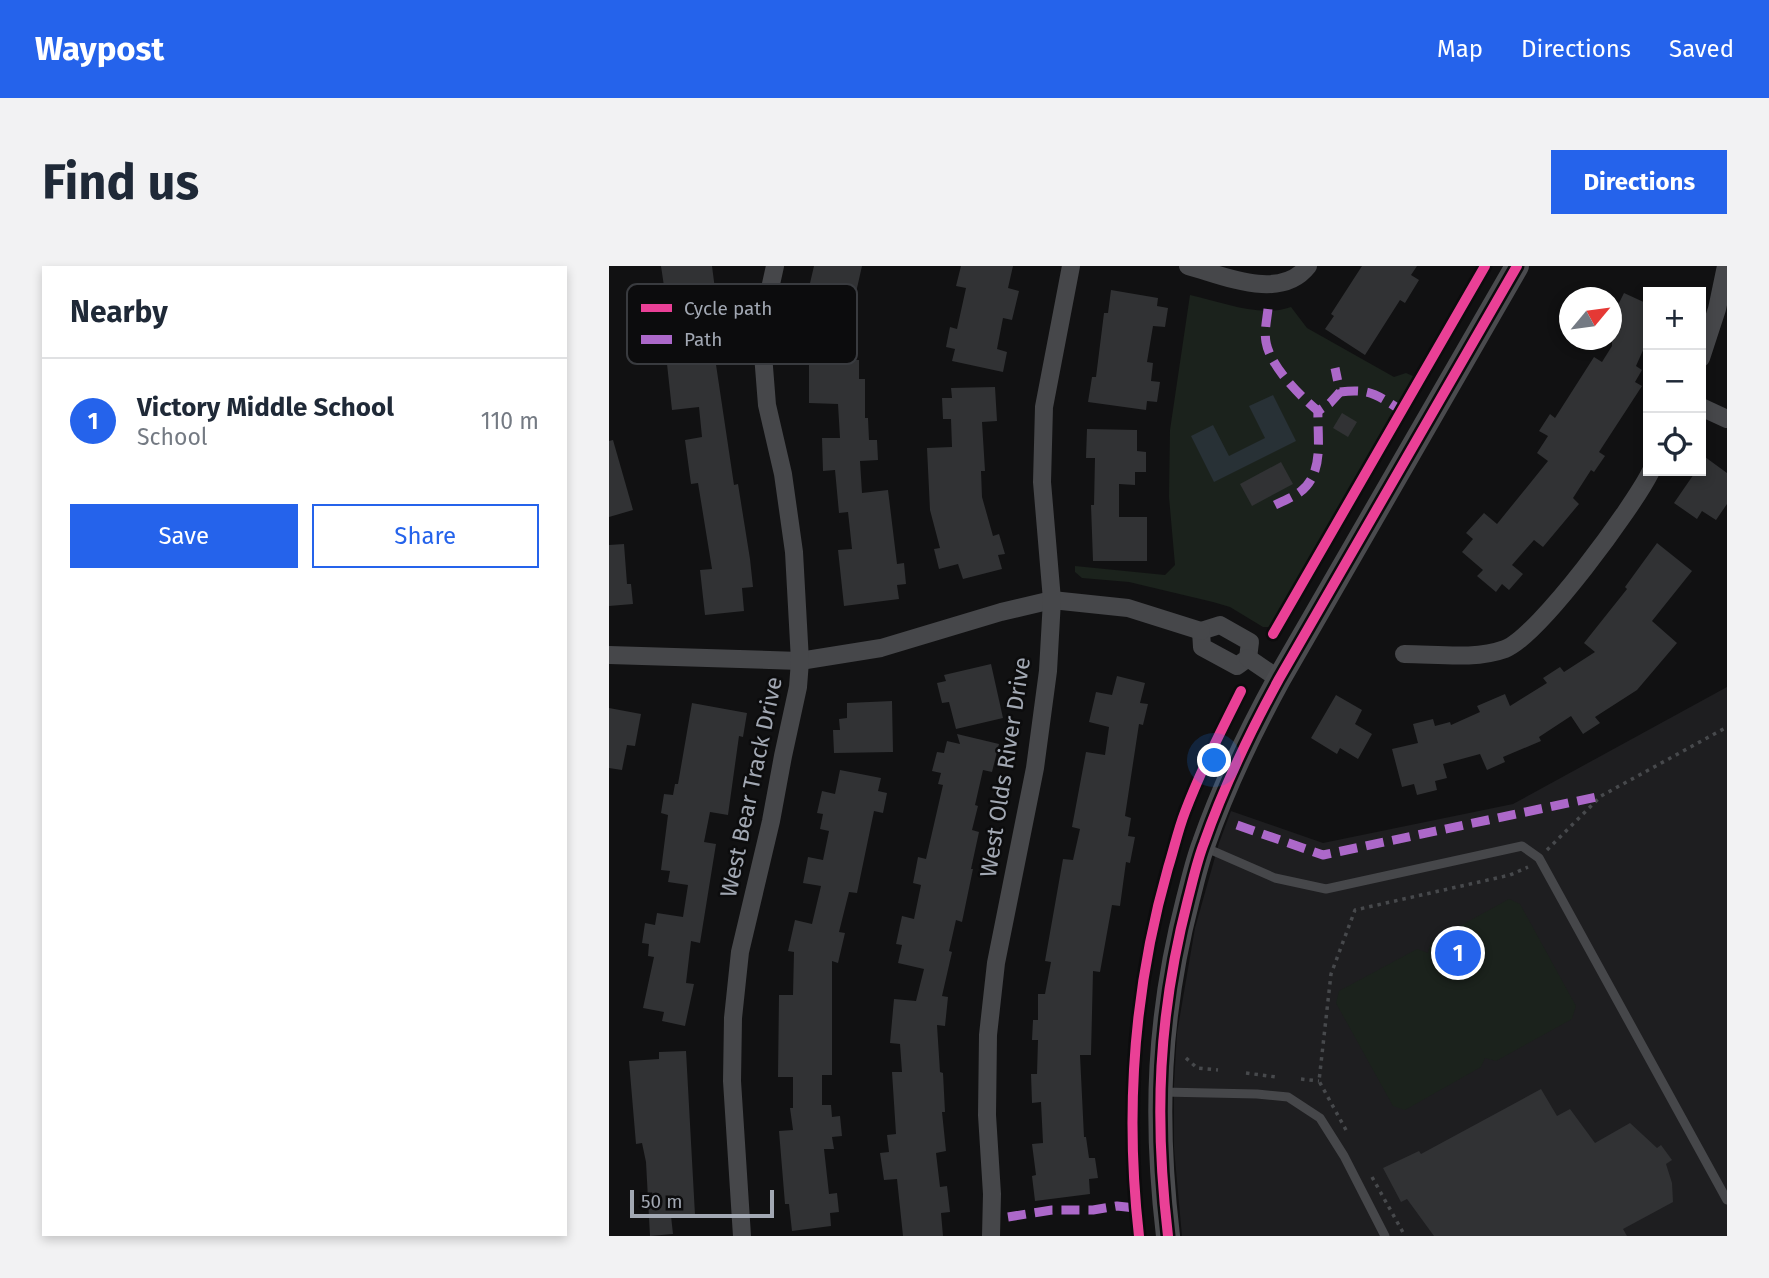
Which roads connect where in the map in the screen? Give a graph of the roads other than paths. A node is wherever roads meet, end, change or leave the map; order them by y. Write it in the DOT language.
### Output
graph roads {
  1 [pos="775,266"];
  2 [pos="1071,266"];
  3 [pos="1188,266"];
  4 [pos="1308,266"];
  5 [pos="1517,266"];
  6 [pos="1727,266"];
  7 [pos="771,284"];
  8 [pos="1704,350"];
  9 [pos="764,364"];
  10 [pos="1706,409"];
  11 [pos="1727,419"];
  12 [pos="1648,476"];
  13 [pos="1052,600"];
  14 [pos="1201,631"];
  15 [pos="1404,654"];
  16 [pos="609,655"];
  17 [pos="1248,659"];
  18 [pos="800,661"];
  19 [pos="1279,679"];
  20 [pos="1202,846"];
  21 [pos="1159,1092"];
  22 [pos="1727,1200"];
  23 [pos="742,1236"];
  24 [pos="991,1236"];
  25 [pos="1168,1236"];
  26 [pos="1385,1236"];
  1 -- 7 [label="street, West Bear Track Drive"];
  2 -- 13 [label="street, West Olds River Drive"];
  3 -- 4 [label="street"];
  5 -- 19 [label="street"];
  6 -- 8 [label="street"];
  9 -- 18 [label="street, West Bear Track Drive"];
  10 -- 11 [label="street"];
  12 -- 15 [label="street"];
  13 -- 14 [label="street"];
  13 -- 18 [label="street"];
  13 -- 24 [label="street, West Olds River Drive"];
  14 -- 17 [label="street"];
  14 -- 17 [label="street"];
  16 -- 18 [label="street"];
  17 -- 19 [label="street"];
  18 -- 23 [label="street, West Bear Track Drive"];
  19 -- 20 [label="street"];
  20 -- 21 [label="street"];
  20 -- 22 [label="lane"];
  21 -- 25 [label="street"];
  21 -- 26 [label="lane"];
}
